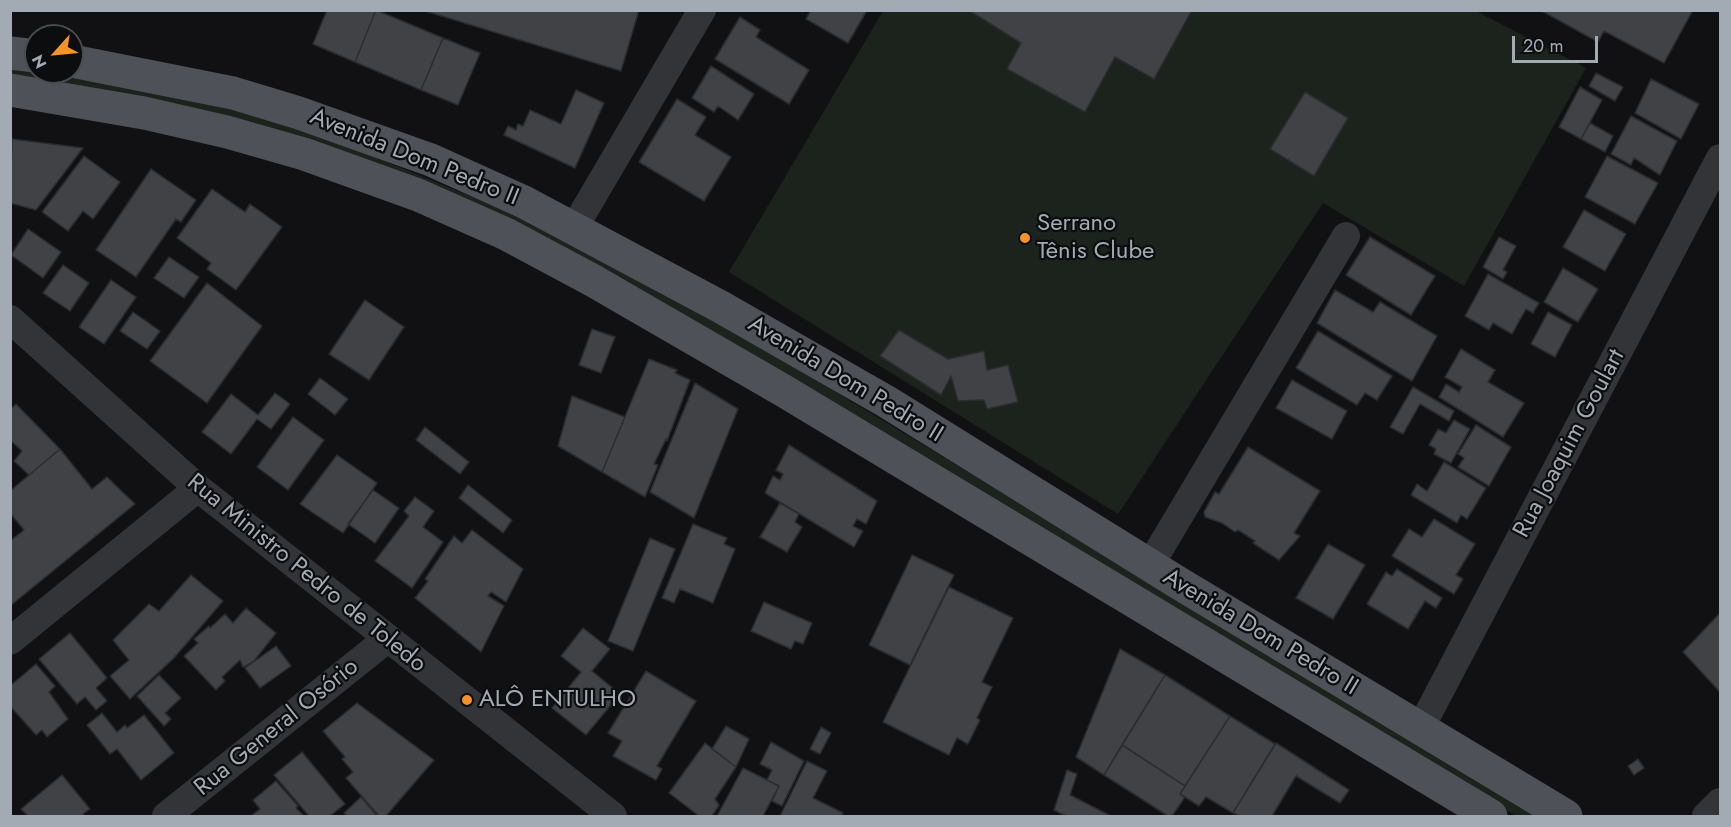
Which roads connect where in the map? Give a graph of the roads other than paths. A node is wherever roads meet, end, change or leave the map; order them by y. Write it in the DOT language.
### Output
graph roads {
  1 [pos="702,10"];
  2 [pos="84,63"];
  3 [pos="10,90"];
  4 [pos="1720,158"];
  5 [pos="574,228"];
  6 [pos="1346,236"];
  7 [pos="10,319"];
  8 [pos="198,488"];
  9 [pos="1150,566"];
  10 [pos="387,639"];
  11 [pos="10,641"];
  12 [pos="1420,729"];
  13 [pos="1720,802"];
  14 [pos="166,816"];
  15 [pos="612,816"];
  16 [pos="1491,816"];
  17 [pos="1566,816"];
  18 [pos="1706,816"];
  1 -- 5 [label="street"];
  2 -- 5 [label="main road, Avenida Dom Pedro II"];
  3 -- 16 [label="main road, Avenida Dom Pedro II"];
  4 -- 12 [label="street, Rua Joaquim Goulart"];
  5 -- 9 [label="main road, Avenida Dom Pedro II"];
  6 -- 9 [label="street"];
  7 -- 8 [label="street, Rua Ministro Pedro de Toledo"];
  8 -- 10 [label="street, Rua Ministro Pedro de Toledo"];
  8 -- 11 [label="street"];
  9 -- 12 [label="main road, Avenida Dom Pedro II"];
  10 -- 14 [label="street, Rua General Osório"];
  10 -- 15 [label="street, Rua Ministro Pedro de Toledo"];
  12 -- 17 [label="main road, Avenida Dom Pedro II"];
  13 -- 18 [label="street"];
}
